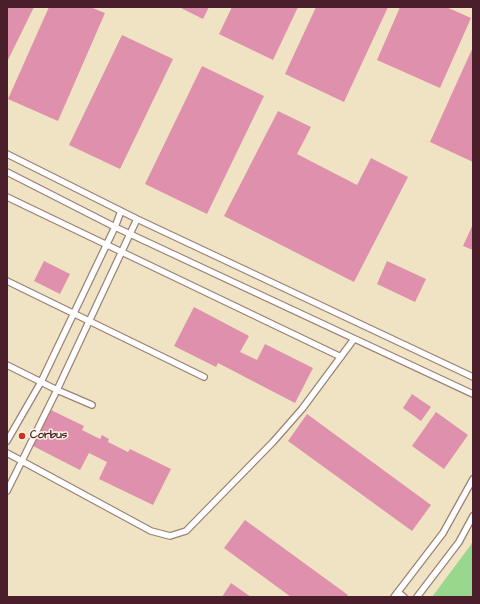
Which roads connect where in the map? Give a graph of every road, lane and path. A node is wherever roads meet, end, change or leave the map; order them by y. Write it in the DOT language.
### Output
graph roads {
  1 [pos="7,154"];
  2 [pos="7,172"];
  3 [pos="7,197"];
  4 [pos="121,211"];
  5 [pos="137,219"];
  6 [pos="115,227"];
  7 [pos="130,234"];
  8 [pos="106,245"];
  9 [pos="122,252"];
  10 [pos="7,281"];
  11 [pos="73,314"];
  12 [pos="89,321"];
  13 [pos="354,339"];
  14 [pos="341,357"];
  15 [pos="7,365"];
  16 [pos="204,377"];
  17 [pos="473,377"];
  18 [pos="41,382"];
  19 [pos="57,390"];
  20 [pos="473,394"];
  21 [pos="92,405"];
  22 [pos="7,441"];
  23 [pos="7,452"];
  24 [pos="22,460"];
  25 [pos="473,479"];
  26 [pos="7,491"];
  27 [pos="473,516"];
  28 [pos="398,592"];
  29 [pos="394,597"];
  30 [pos="404,597"];
  31 [pos="417,597"];
  1 -- 4 [label="lane"];
  2 -- 6 [label="lane"];
  3 -- 8 [label="lane"];
  4 -- 5 [label="lane"];
  4 -- 6 [label="lane"];
  5 -- 7 [label="lane"];
  5 -- 17 [label="lane"];
  6 -- 7 [label="lane"];
  6 -- 8 [label="lane"];
  7 -- 9 [label="lane"];
  7 -- 13 [label="lane"];
  8 -- 9 [label="lane"];
  8 -- 11 [label="lane"];
  9 -- 12 [label="lane"];
  9 -- 14 [label="lane"];
  10 -- 11 [label="lane"];
  11 -- 12 [label="lane"];
  11 -- 18 [label="lane"];
  12 -- 16 [label="lane"];
  12 -- 19 [label="lane"];
  13 -- 14 [label="lane"];
  13 -- 20 [label="lane"];
  14 -- 24 [label="lane"];
  15 -- 18 [label="lane"];
  18 -- 19 [label="lane"];
  18 -- 22 [label="lane"];
  19 -- 21 [label="lane"];
  19 -- 24 [label="lane"];
  23 -- 24 [label="lane"];
  24 -- 26 [label="lane"];
  25 -- 28 [label="lane"];
  27 -- 31 [label="lane"];
  28 -- 29 [label="lane"];
  28 -- 30 [label="lane"];
}
